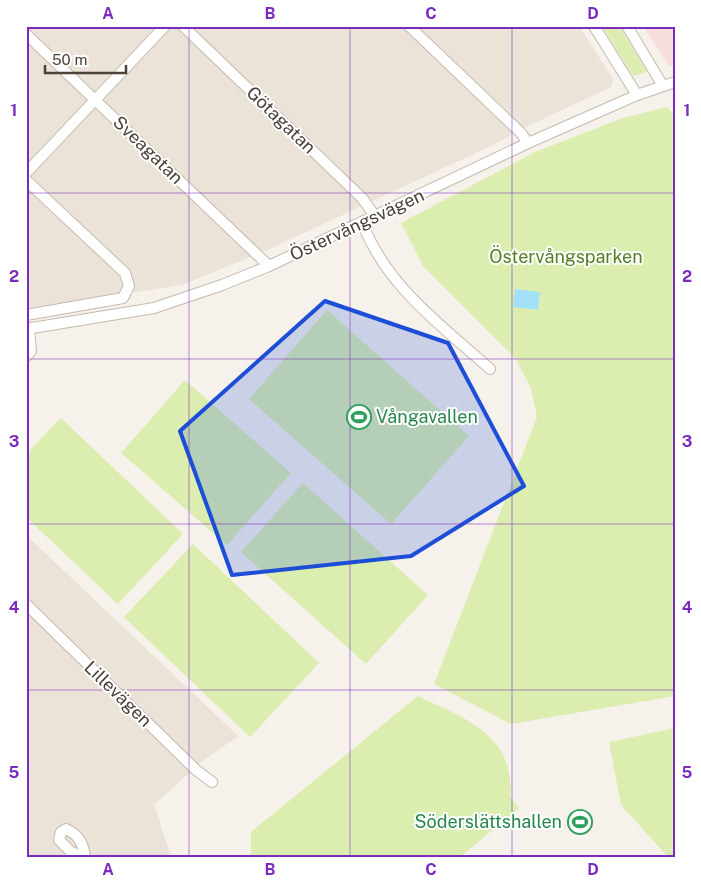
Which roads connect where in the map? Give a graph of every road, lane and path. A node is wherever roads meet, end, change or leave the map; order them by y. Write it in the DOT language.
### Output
graph roads {
  1 [pos="165,26"];
  2 [pos="183,26"];
  3 [pos="408,26"];
  4 [pos="594,26"];
  5 [pos="627,26"];
  6 [pos="26,34"];
  7 [pos="675,82"];
  8 [pos="664,86"];
  9 [pos="637,95"];
  10 [pos="95,100"];
  11 [pos="528,143"];
  12 [pos="26,173"];
  13 [pos="26,180"];
  14 [pos="375,216"];
  15 [pos="362,222"];
  16 [pos="270,266"];
  17 [pos="26,315"];
  18 [pos="28,329"];
  19 [pos="26,357"];
  20 [pos="490,370"];
  21 [pos="26,604"];
  22 [pos="212,782"];
  1 -- 10 [label="street"];
  2 -- 14 [label="street, Götagatan"];
  3 -- 11 [label="street"];
  4 -- 9 [label="street"];
  5 -- 8 [label="street"];
  6 -- 10 [label="street, Sveagatan"];
  7 -- 8 [label="street, Östervångsvägen"];
  8 -- 9 [label="street, Östervångsvägen"];
  9 -- 11 [label="street, Östervångsvägen"];
  10 -- 12 [label="street"];
  10 -- 16 [label="street, Sveagatan"];
  11 -- 14 [label="street, Östervångsvägen"];
  13 -- 17 [label="street"];
  14 -- 15 [label="street, Östervångsvägen"];
  15 -- 16 [label="street, Östervångsvägen"];
  15 -- 20 [label="street"];
  16 -- 18 [label="street, Östervångsvägen"];
  18 -- 19 [label="street"];
  21 -- 22 [label="street, Lillevägen"];
}
